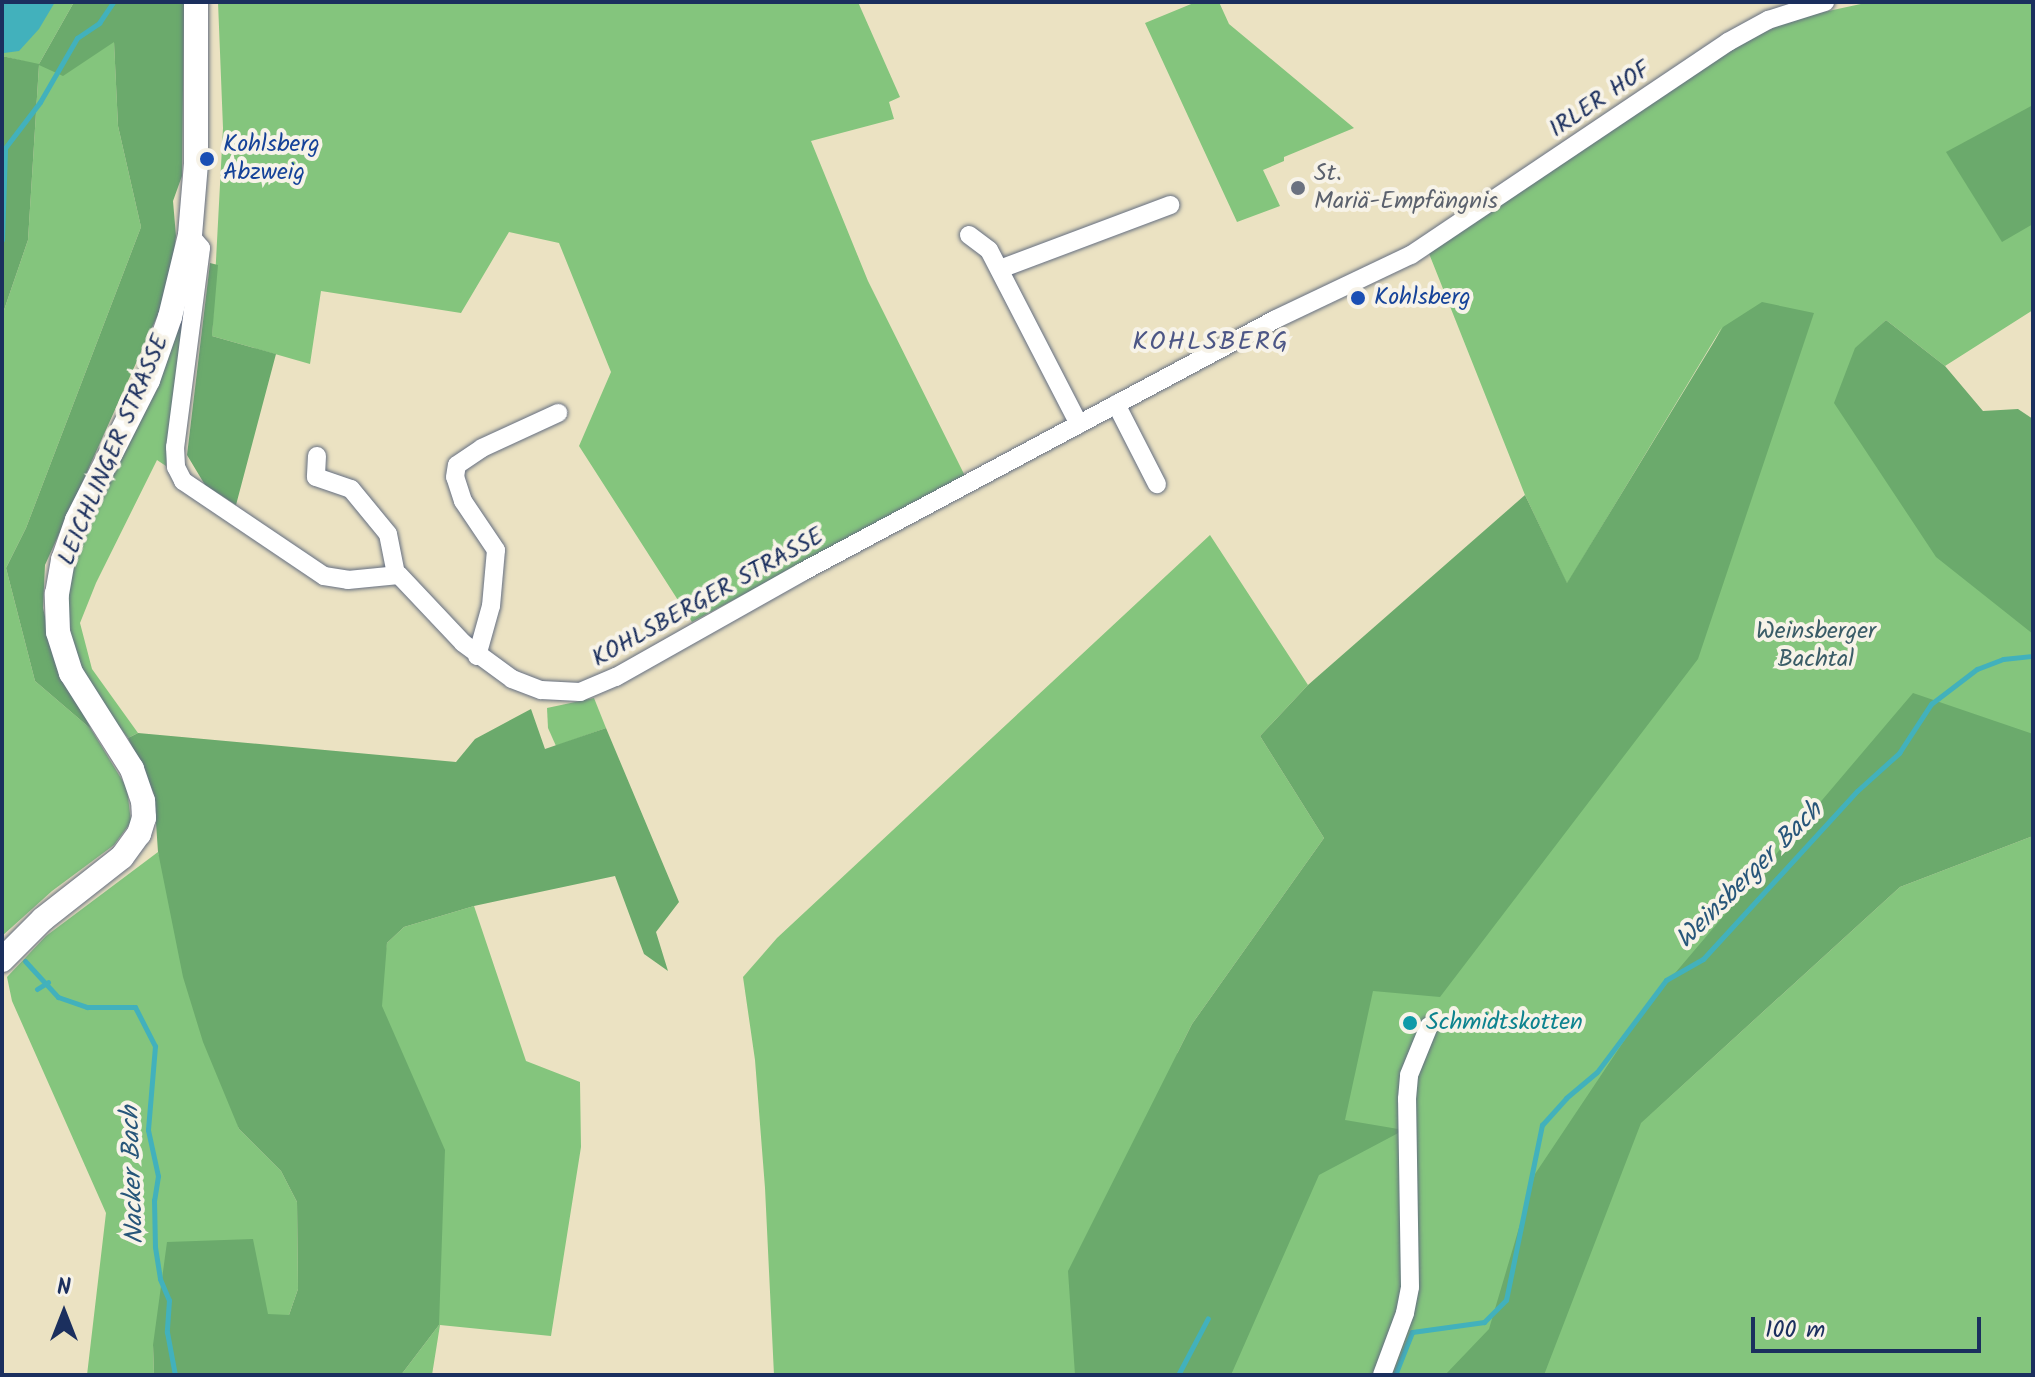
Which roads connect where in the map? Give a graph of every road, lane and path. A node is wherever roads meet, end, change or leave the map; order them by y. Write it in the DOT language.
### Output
graph roads {
  1 [pos="196,2"];
  2 [pos="1825,2"];
  3 [pos="1170,205"];
  4 [pos="190,235"];
  5 [pos="969,235"];
  6 [pos="1411,255"];
  7 [pos="1000,269"];
  8 [pos="1116,404"];
  9 [pos="558,413"];
  10 [pos="1079,424"];
  11 [pos="317,456"];
  12 [pos="1157,484"];
  13 [pos="396,574"];
  14 [pos="477,656"];
  15 [pos="2,960"];
  16 [pos="1429,1026"];
  17 [pos="1382,1375"];
  1 -- 4 [label="main road, LEICHLINGER STRASSE"];
  2 -- 6 [label="street, IRLER HOF"];
  3 -- 7 [label="street"];
  4 -- 13 [label="street"];
  4 -- 15 [label="main road, LEICHLINGER STRASSE"];
  5 -- 7 [label="street"];
  6 -- 8 [label="street, KOHLSBERGER STRASSE"];
  7 -- 10 [label="street"];
  8 -- 10 [label="street, KOHLSBERGER STRASSE"];
  8 -- 12 [label="street"];
  9 -- 14 [label="street"];
  10 -- 14 [label="street, KOHLSBERGER STRASSE"];
  11 -- 13 [label="street"];
  13 -- 14 [label="street, KOHLSBERGER STRASSE"];
  16 -- 17 [label="street"];
}
